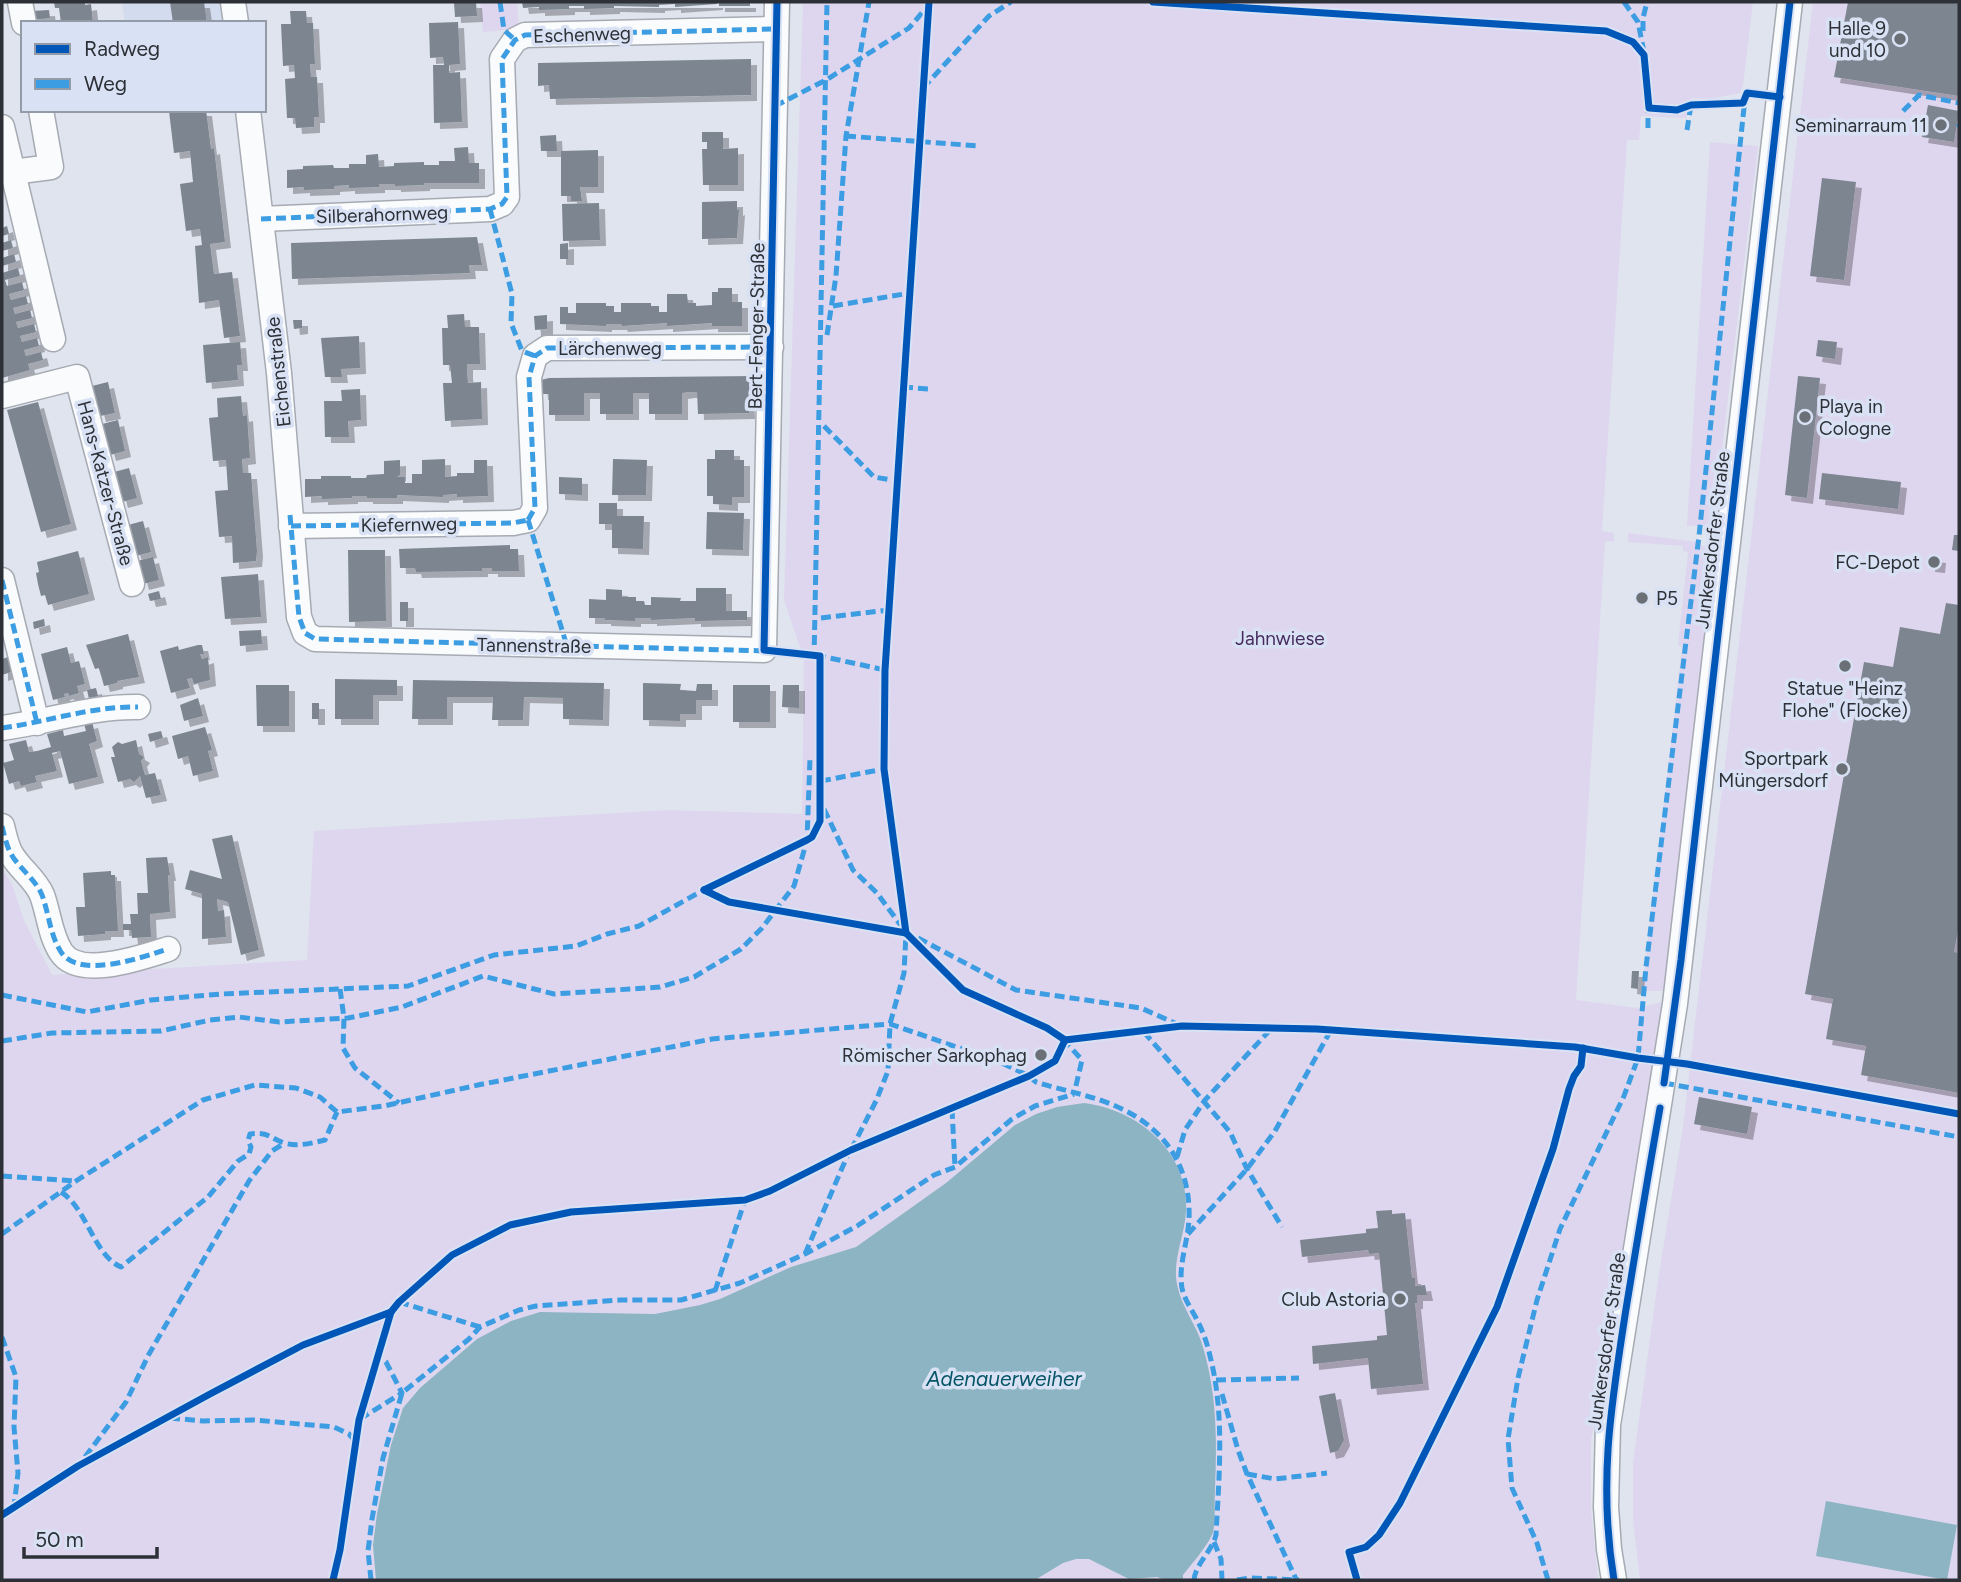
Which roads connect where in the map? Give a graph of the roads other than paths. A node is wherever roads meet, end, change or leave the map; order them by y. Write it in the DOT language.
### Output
graph roads {
  1 [pos="20,2"];
  2 [pos="233,2"];
  3 [pos="776,2"];
  4 [pos="1790,2"];
  5 [pos="24,21"];
  6 [pos="236,21"];
  7 [pos="776,29"];
  8 [pos="41,112"];
  9 [pos="248,112"];
  10 [pos="2,127"];
  11 [pos="13,172"];
  12 [pos="502,204"];
  13 [pos="261,219"];
  14 [pos="52,339"];
  15 [pos="771,347"];
  16 [pos="2,396"];
  17 [pos="528,520"];
  18 [pos="291,526"];
  19 [pos="2,580"];
  20 [pos="132,584"];
  21 [pos="304,633"];
  22 [pos="764,650"];
  23 [pos="138,707"];
  24 [pos="37,723"];
  25 [pos="2,728"];
  26 [pos="2,826"];
  27 [pos="168,949"];
  28 [pos="1614,1580"];
  1 -- 5 [label="street"];
  2 -- 6 [label="street"];
  3 -- 7 [label="street, Bert-Fenger-Straße"];
  4 -- 28 [label="street, Junkersdorfer Straße"];
  7 -- 12 [label="street, Eschenweg"];
  7 -- 15 [label="street, Bert-Fenger-Straße"];
  8 -- 11 [label="street"];
  9 -- 13 [label="street, Eichenstraße"];
  10 -- 11 [label="street"];
  11 -- 14 [label="street"];
  12 -- 13 [label="street, Silberahornweg"];
  13 -- 18 [label="street, Eichenstraße"];
  15 -- 17 [label="street, Lärchenweg"];
  15 -- 22 [label="street, Bert-Fenger-Straße"];
  16 -- 20 [label="street, Hans-Katzer-Straße"];
  17 -- 18 [label="street, Kiefernweg"];
  18 -- 21 [label="street, Eichenstraße"];
  19 -- 24 [label="street"];
  21 -- 22 [label="street, Tannenstraße"];
  23 -- 24 [label="street"];
  24 -- 25 [label="street"];
  26 -- 27 [label="street"];
}
